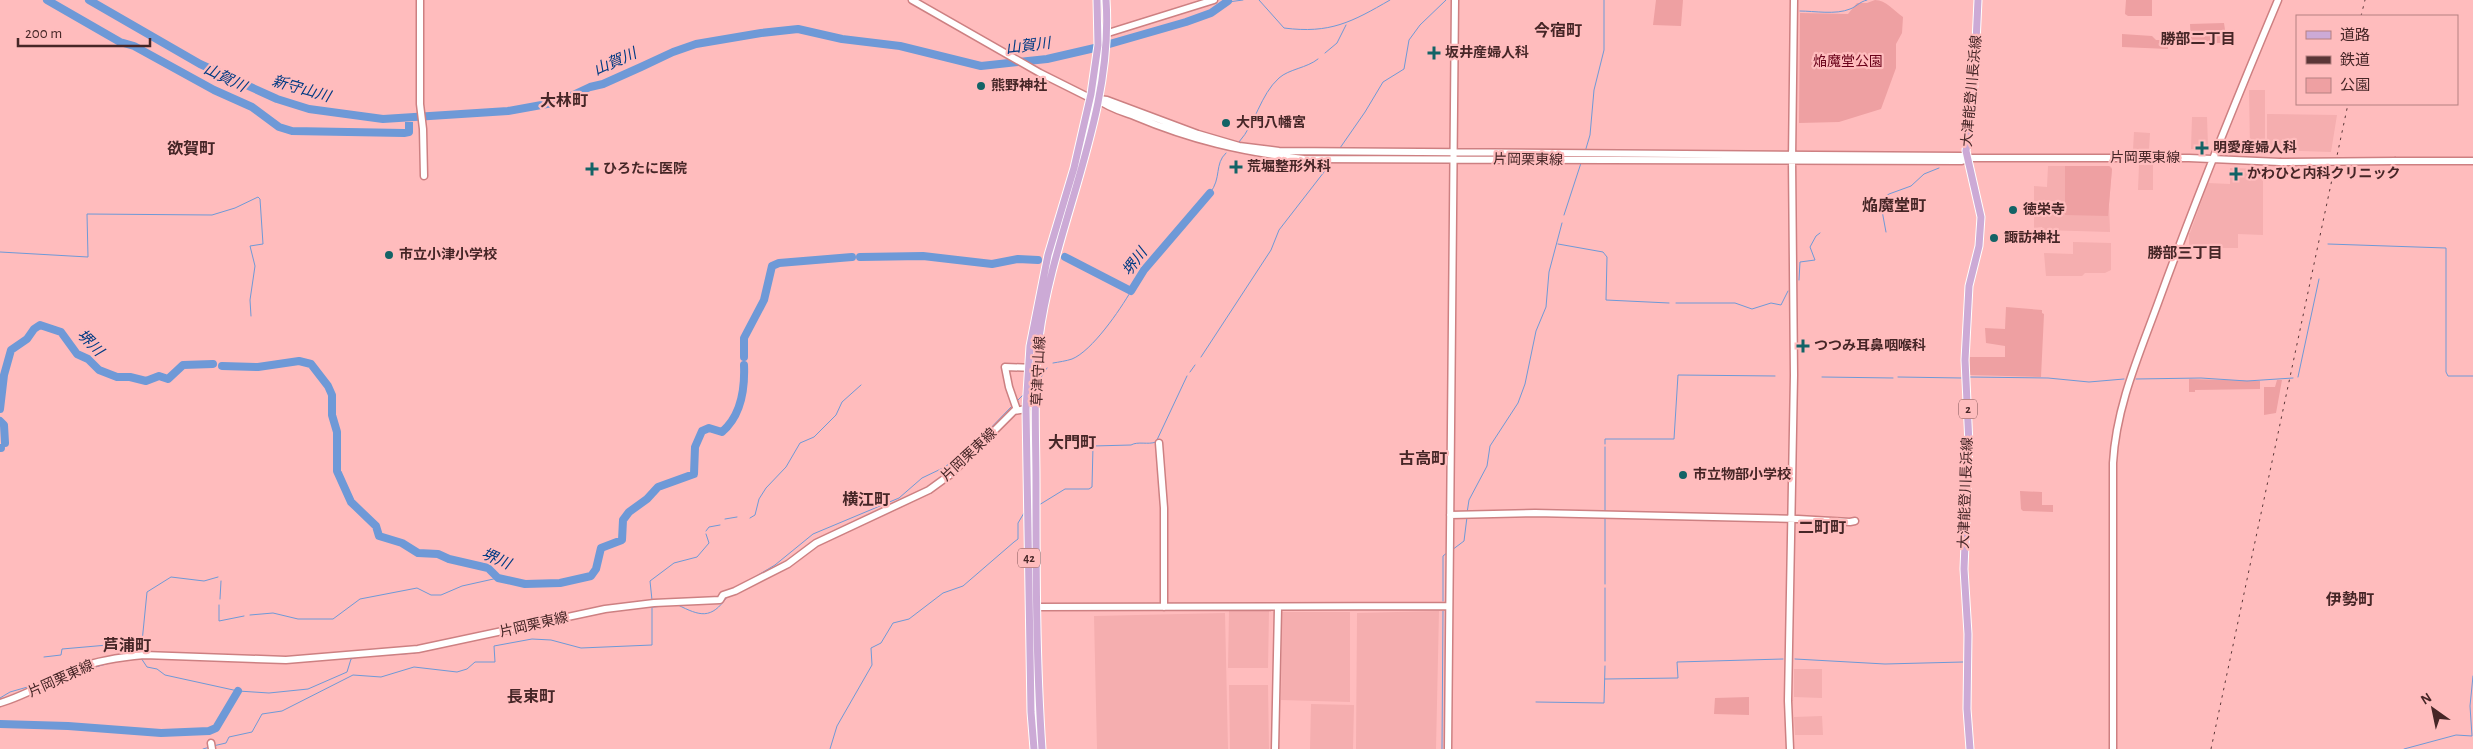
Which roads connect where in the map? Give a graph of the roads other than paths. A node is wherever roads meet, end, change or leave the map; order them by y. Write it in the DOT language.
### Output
graph roads {
  1 [pos="420,0"];
  2 [pos="912,0"];
  3 [pos="1097,0"];
  4 [pos="1106,0"];
  5 [pos="1214,0"];
  6 [pos="1455,0"];
  7 [pos="1794,0"];
  8 [pos="1978,0"];
  9 [pos="2278,0"];
  10 [pos="1108,33"];
  11 [pos="1090,98"];
  12 [pos="1099,100"];
  13 [pos="1453,157"];
  14 [pos="1792,157"];
  15 [pos="1967,158"];
  16 [pos="2212,160"];
  17 [pos="2473,161"];
  18 [pos="424,176"];
  19 [pos="1032,368"];
  20 [pos="1026,409"];
  21 [pos="1017,410"];
  22 [pos="1159,443"];
  23 [pos="1450,515"];
  24 [pos="1790,519"];
  25 [pos="1855,520"];
  26 [pos="1450,606"];
  27 [pos="1034,607"];
  28 [pos="1164,608"];
  29 [pos="1278,608"];
  30 [pos="0,703"];
  31 [pos="1034,749"];
  32 [pos="1042,749"];
  33 [pos="1275,749"];
  34 [pos="1448,749"];
  35 [pos="1790,749"];
  36 [pos="1970,749"];
  37 [pos="2113,749"];
  1 -- 18 [label="street"];
  2 -- 11 [label="street, 片岡栗東線"];
  3 -- 11 [label="main road, 草津守山線 / 42"];
  4 -- 10 [label="main road, 草津守山線 / 42"];
  5 -- 10 [label="street"];
  6 -- 13 [label="street"];
  7 -- 14 [label="street"];
  8 -- 15 [label="main road, 大津能登川長浜線 / 2"];
  9 -- 16 [label="street"];
  10 -- 12 [label="main road, 草津守山線 / 42"];
  11 -- 12 [label="street, 片岡栗東線"];
  11 -- 19 [label="main road, 草津守山線 / 42"];
  12 -- 13 [label="street, 片岡栗東線"];
  12 -- 19 [label="main road, 草津守山線 / 42"];
  13 -- 14 [label="street, 片岡栗東線"];
  13 -- 23 [label="street"];
  14 -- 15 [label="street, 片岡栗東線"];
  14 -- 24 [label="street"];
  15 -- 16 [label="street, 片岡栗東線"];
  15 -- 36 [label="main road, 大津能登川長浜線 / 2"];
  16 -- 17 [label="street, 片岡栗東線, bridge"];
  16 -- 37 [label="street"];
  19 -- 20 [label="main road, 草津守山線 / 42"];
  19 -- 21 [label="street"];
  19 -- 27 [label="main road, 草津守山線 / 42"];
  20 -- 21 [label="street"];
  20 -- 27 [label="main road, 草津守山線 / 42"];
  21 -- 30 [label="street, 片岡栗東線"];
  22 -- 28 [label="street"];
  23 -- 24 [label="street"];
  23 -- 26 [label="street"];
  24 -- 25 [label="street"];
  24 -- 35 [label="street"];
  26 -- 29 [label="street"];
  26 -- 34 [label="street"];
  27 -- 28 [label="street"];
  27 -- 31 [label="main road, 草津守山線 / 42"];
  27 -- 32 [label="main road, 草津守山線 / 42"];
  28 -- 29 [label="street"];
  29 -- 33 [label="street"];
}
